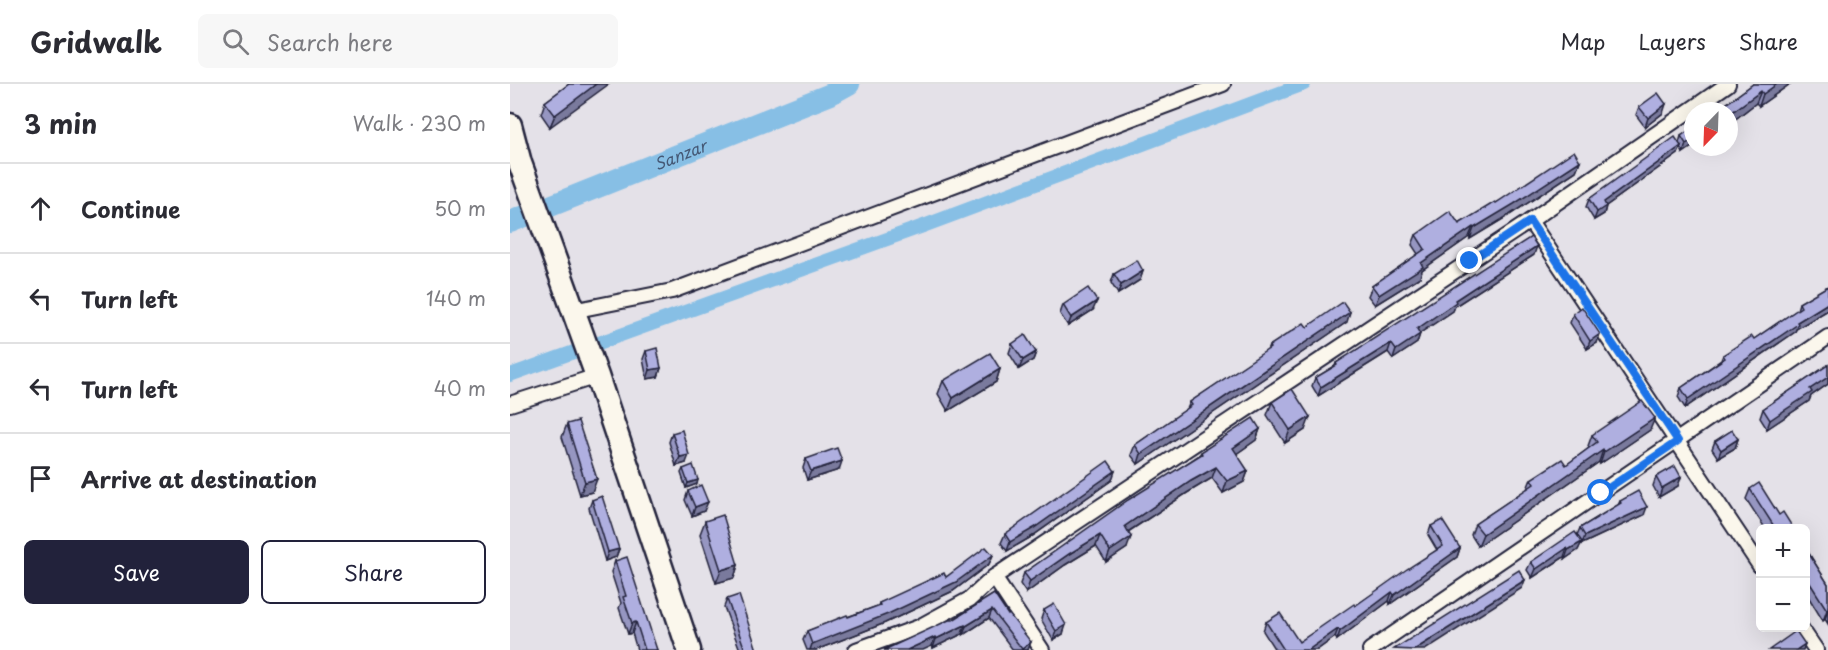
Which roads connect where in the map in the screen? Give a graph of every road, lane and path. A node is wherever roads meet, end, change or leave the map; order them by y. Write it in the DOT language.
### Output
graph roads {
  1 [pos="1223,84"];
  2 [pos="1728,84"];
  3 [pos="510,125"];
  4 [pos="1530,221"];
  5 [pos="572,311"];
  6 [pos="1828,337"];
  7 [pos="596,372"];
  8 [pos="510,404"];
  9 [pos="1678,441"];
  10 [pos="1756,558"];
  11 [pos="994,577"];
  12 [pos="1804,632"];
  13 [pos="689,650"];
  14 [pos="856,650"];
  15 [pos="1042,650"];
  16 [pos="1370,650"];
  17 [pos="1816,650"];
  1 -- 5 [label="street"];
  2 -- 4 [label="street"];
  3 -- 5 [label="main road"];
  4 -- 9 [label="street"];
  4 -- 11 [label="street"];
  5 -- 7 [label="main road"];
  6 -- 9 [label="street"];
  7 -- 8 [label="street"];
  7 -- 13 [label="main road"];
  9 -- 10 [label="street"];
  9 -- 16 [label="street"];
  11 -- 14 [label="street"];
  11 -- 15 [label="street"];
  12 -- 17 [label="street"];
}
